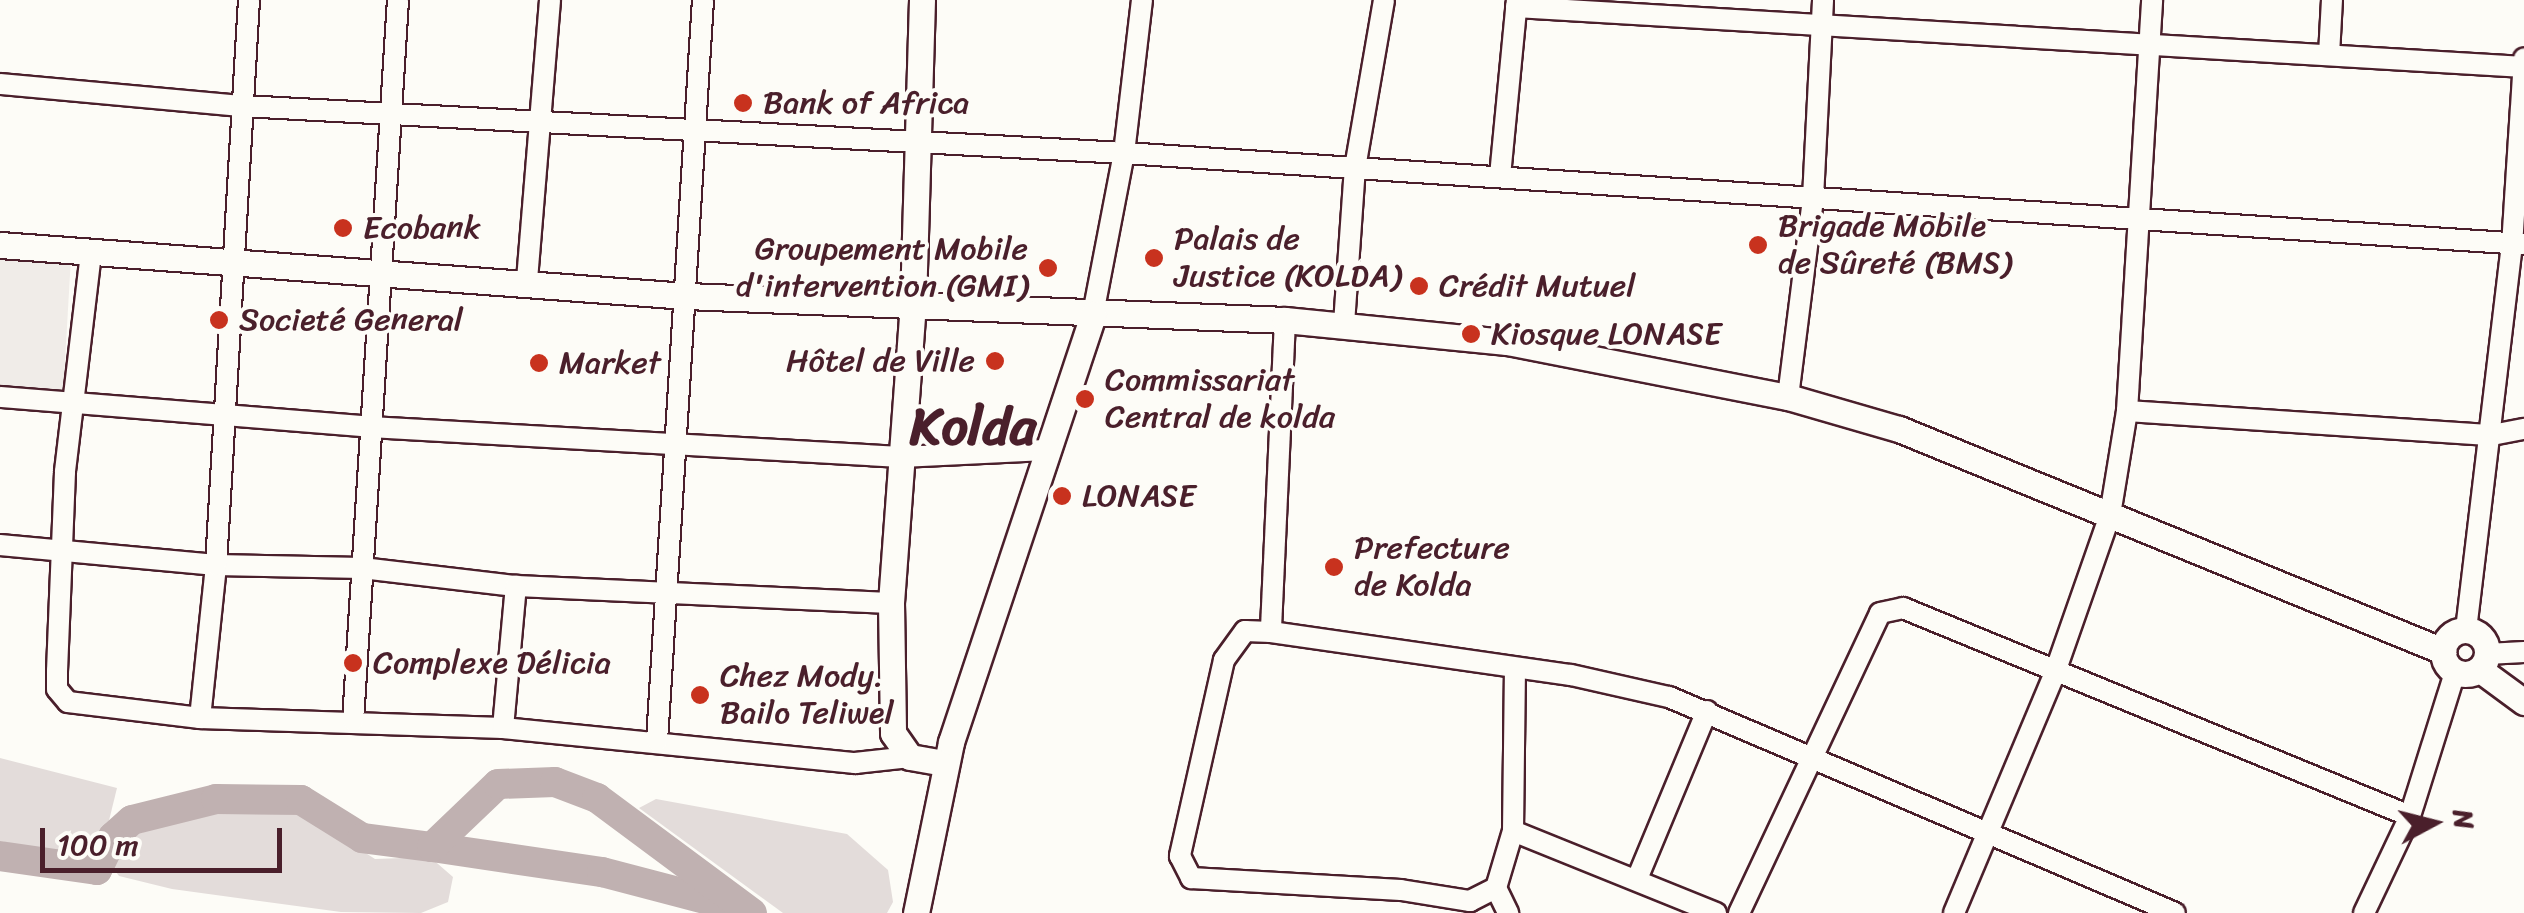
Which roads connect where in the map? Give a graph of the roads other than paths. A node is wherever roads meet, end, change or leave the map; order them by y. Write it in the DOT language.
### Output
graph roads {
  1 [pos="250,0"];
  2 [pos="398,0"];
  3 [pos="550,0"];
  4 [pos="703,0"];
  5 [pos="922,0"];
  6 [pos="1142,0"];
  7 [pos="1384,0"];
  8 [pos="1822,0"];
  9 [pos="2152,0"];
  10 [pos="2332,0"];
  11 [pos="1516,4"];
  12 [pos="1821,24"];
  13 [pos="2148,44"];
  14 [pos="2329,55"];
  15 [pos="2524,58"];
  16 [pos="2524,66"];
  17 [pos="0,84"];
  18 [pos="242,106"];
  19 [pos="390,112"];
  20 [pos="544,118"];
  21 [pos="694,134"];
  22 [pos="914,147"];
  23 [pos="1124,153"];
  24 [pos="1355,168"];
  25 [pos="1500,176"];
  26 [pos="1813,198"];
  27 [pos="2137,219"];
  28 [pos="0,245"];
  29 [pos="2518,245"];
  30 [pos="91,252"];
  31 [pos="230,264"];
  32 [pos="383,272"];
  33 [pos="527,280"];
  34 [pos="686,296"];
  35 [pos="913,303"];
  36 [pos="1094,314"];
  37 [pos="1285,320"];
  38 [pos="1344,324"];
  39 [pos="1788,396"];
  40 [pos="0,398"];
  41 [pos="72,402"];
  42 [pos="2127,410"];
  43 [pos="224,418"];
  44 [pos="370,427"];
  45 [pos="2524,430"];
  46 [pos="2492,435"];
  47 [pos="675,445"];
  48 [pos="1046,450"];
  49 [pos="901,457"];
  50 [pos="2110,515"];
  51 [pos="0,546"];
  52 [pos="64,551"];
  53 [pos="216,565"];
  54 [pos="362,568"];
  55 [pos="516,586"];
  56 [pos="667,594"];
  57 [pos="890,603"];
  58 [pos="2466,630"];
  59 [pos="1271,632"];
  60 [pos="2524,652"];
  61 [pos="2466,661"];
  62 [pos="1515,669"];
  63 [pos="2054,674"];
  64 [pos="2524,702"];
  65 [pos="1707,711"];
  66 [pos="200,718"];
  67 [pos="353,721"];
  68 [pos="504,728"];
  69 [pos="658,741"];
  70 [pos="910,757"];
  71 [pos="1812,760"];
  72 [pos="945,762"];
  73 [pos="2410,816"];
  74 [pos="1513,831"];
  75 [pos="1989,838"];
  76 [pos="1637,879"];
  77 [pos="1496,888"];
  78 [pos="1461,907"];
  79 [pos="916,913"];
  80 [pos="1508,913"];
  81 [pos="1716,913"];
  82 [pos="1739,913"];
  83 [pos="1954,913"];
  84 [pos="2175,913"];
  85 [pos="2364,913"];
  1 -- 18 [label="street"];
  2 -- 19 [label="street"];
  3 -- 20 [label="street"];
  4 -- 21 [label="street"];
  5 -- 22 [label="main road"];
  6 -- 23 [label="street"];
  7 -- 24 [label="street"];
  8 -- 12 [label="street"];
  9 -- 13 [label="street"];
  10 -- 14 [label="street"];
  11 -- 12 [label="street"];
  11 -- 25 [label="street"];
  12 -- 13 [label="street"];
  12 -- 26 [label="street"];
  13 -- 14 [label="street"];
  13 -- 27 [label="street"];
  14 -- 16 [label="street"];
  15 -- 16 [label="street"];
  16 -- 29 [label="street"];
  17 -- 18 [label="street"];
  18 -- 19 [label="street"];
  18 -- 31 [label="street"];
  19 -- 20 [label="street"];
  19 -- 32 [label="street"];
  20 -- 21 [label="street"];
  20 -- 33 [label="street"];
  21 -- 22 [label="street"];
  21 -- 34 [label="street"];
  22 -- 23 [label="street"];
  22 -- 35 [label="main road"];
  23 -- 24 [label="street"];
  23 -- 36 [label="street"];
  24 -- 25 [label="street"];
  24 -- 38 [label="street"];
  25 -- 26 [label="street"];
  26 -- 27 [label="street"];
  26 -- 39 [label="street"];
  27 -- 29 [label="street"];
  27 -- 42 [label="street"];
  28 -- 30 [label="main road"];
  29 -- 46 [label="street"];
  30 -- 31 [label="main road"];
  30 -- 41 [label="street"];
  31 -- 32 [label="main road"];
  31 -- 43 [label="street"];
  32 -- 33 [label="main road"];
  32 -- 44 [label="street"];
  33 -- 34 [label="main road"];
  34 -- 35 [label="main road"];
  34 -- 47 [label="street"];
  35 -- 36 [label="main road"];
  35 -- 49 [label="main road"];
  36 -- 37 [label="main road"];
  36 -- 48 [label="main road"];
  37 -- 38 [label="main road"];
  37 -- 59 [label="street"];
  38 -- 39 [label="main road"];
  39 -- 50 [label="main road"];
  40 -- 41 [label="street"];
  41 -- 43 [label="street"];
  41 -- 52 [label="street"];
  42 -- 46 [label="street"];
  42 -- 50 [label="street"];
  43 -- 44 [label="street"];
  43 -- 53 [label="street"];
  44 -- 47 [label="street"];
  44 -- 54 [label="street"];
  45 -- 46 [label="street"];
  46 -- 58 [label="street"];
  47 -- 49 [label="street"];
  47 -- 56 [label="street"];
  48 -- 49 [label="street"];
  48 -- 72 [label="main road"];
  49 -- 57 [label="main road"];
  50 -- 61 [label="main road"];
  50 -- 63 [label="street"];
  51 -- 52 [label="street"];
  52 -- 53 [label="street"];
  52 -- 66 [label="street"];
  53 -- 54 [label="street"];
  53 -- 66 [label="street"];
  54 -- 55 [label="street"];
  54 -- 67 [label="street"];
  55 -- 56 [label="street"];
  55 -- 68 [label="street"];
  56 -- 57 [label="street"];
  56 -- 69 [label="street"];
  57 -- 70 [label="main road"];
  58 -- 61 [label="main road"];
  59 -- 62 [label="street"];
  59 -- 78 [label="street"];
  60 -- 61 [label="street"];
  61 -- 64 [label="main road"];
  61 -- 73 [label="street"];
  62 -- 65 [label="street"];
  62 -- 74 [label="street"];
  63 -- 71 [label="street"];
  63 -- 73 [label="street"];
  63 -- 75 [label="street"];
  65 -- 71 [label="street"];
  65 -- 76 [label="street"];
  66 -- 67 [label="street"];
  67 -- 68 [label="street"];
  68 -- 69 [label="street"];
  69 -- 70 [label="street"];
  70 -- 72 [label="main road"];
  71 -- 75 [label="street"];
  71 -- 82 [label="street"];
  72 -- 79 [label="main road"];
  73 -- 85 [label="street"];
  74 -- 76 [label="street"];
  74 -- 77 [label="street"];
  75 -- 83 [label="street"];
  75 -- 84 [label="street"];
  76 -- 81 [label="street"];
  77 -- 78 [label="street"];
  77 -- 80 [label="street"];
}
